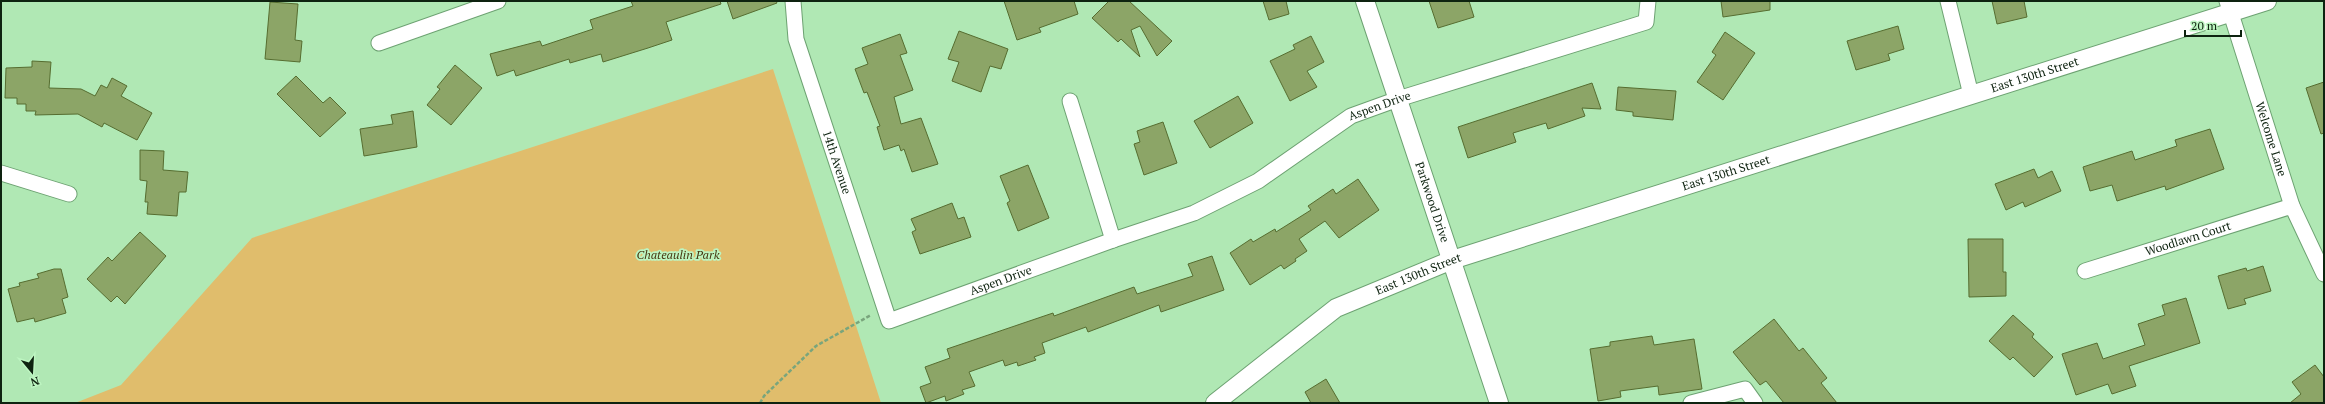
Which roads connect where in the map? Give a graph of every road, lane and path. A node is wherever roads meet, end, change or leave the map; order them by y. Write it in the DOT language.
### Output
graph roads {
  1 [pos="498,1"];
  2 [pos="793,1"];
  3 [pos="1365,1"];
  4 [pos="1648,1"];
  5 [pos="1948,1"];
  6 [pos="2267,1"];
  7 [pos="2228,7"];
  8 [pos="379,43"];
  9 [pos="1972,95"];
  10 [pos="1398,99"];
  11 [pos="1070,101"];
  12 [pos="1,173"];
  13 [pos="69,194"];
  14 [pos="2292,206"];
  15 [pos="1113,240"];
  16 [pos="1452,260"];
  17 [pos="2085,271"];
  18 [pos="2324,274"];
  19 [pos="887,314"];
  20 [pos="1226,400"];
  21 [pos="760,403"];
  22 [pos="1499,403"];
  23 [pos="1691,403"];
  24 [pos="1755,403"];
  1 -- 8 [label="street"];
  2 -- 19 [label="street, 14th Avenue"];
  3 -- 10 [label="street, Parkwood Drive"];
  4 -- 10 [label="street, Aspen Drive"];
  5 -- 9 [label="street"];
  6 -- 7 [label="street, East 130th Street"];
  7 -- 9 [label="street, East 130th Street"];
  7 -- 14 [label="street, Welcome Lane"];
  9 -- 16 [label="street, East 130th Street"];
  10 -- 15 [label="street, Aspen Drive"];
  10 -- 16 [label="street, Parkwood Drive"];
  11 -- 15 [label="street"];
  12 -- 13 [label="street"];
  14 -- 17 [label="street, Woodlawn Court"];
  14 -- 18 [label="street, Welcome Lane"];
  15 -- 19 [label="street, Aspen Drive"];
  16 -- 20 [label="street, East 130th Street"];
  16 -- 22 [label="street, Parkwood Drive"];
  19 -- 21 [label="path"];
  23 -- 24 [label="street"];
}
